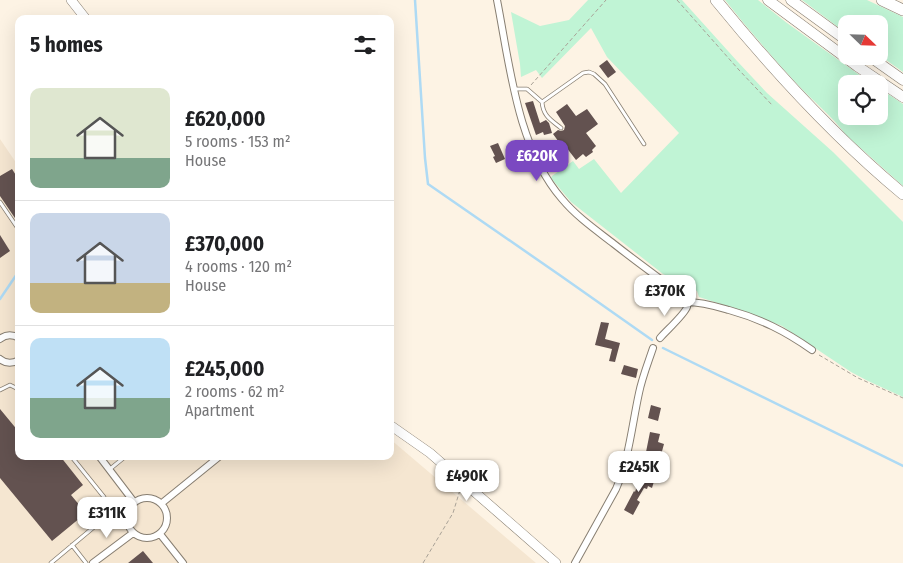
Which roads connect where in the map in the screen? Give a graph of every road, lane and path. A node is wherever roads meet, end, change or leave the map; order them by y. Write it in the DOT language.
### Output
graph roads {
  1 [pos="71,0"];
  2 [pos="497,0"];
  3 [pos="606,0"];
  4 [pos="678,0"];
  5 [pos="716,0"];
  6 [pos="768,0"];
  7 [pos="791,0"];
  8 [pos="882,0"];
  9 [pos="903,10"];
  10 [pos="83,15"];
  11 [pos="838,34"];
  12 [pos="882,65"];
  13 [pos="903,80"];
  14 [pos="514,89"];
  15 [pos="527,90"];
  16 [pos="903,97"];
  17 [pos="542,102"];
  18 [pos="773,106"];
  19 [pos="561,128"];
  20 [pos="644,144"];
  21 [pos="903,194"];
  22 [pos="0,202"];
  23 [pos="15,224"];
  24 [pos="687,302"];
  25 [pos="15,335"];
  26 [pos="0,338"];
  27 [pos="660,338"];
  28 [pos="653,348"];
  29 [pos="812,350"];
  30 [pos="0,359"];
  31 [pos="15,362"];
  32 [pos="15,388"];
  33 [pos="0,390"];
  34 [pos="903,398"];
  35 [pos="394,428"];
  36 [pos="74,460"];
  37 [pos="102,460"];
  38 [pos="121,460"];
  39 [pos="215,460"];
  40 [pos="110,469"];
  41 [pos="463,483"];
  42 [pos="134,502"];
  43 [pos="162,503"];
  44 [pos="133,533"];
  45 [pos="160,534"];
  46 [pos="72,545"];
  47 [pos="51,563"];
  48 [pos="86,563"];
  49 [pos="93,563"];
  50 [pos="183,563"];
  51 [pos="423,563"];
  52 [pos="556,563"];
  53 [pos="574,563"];
  1 -- 10 [label="street"];
  2 -- 14 [label="street"];
  3 -- 15 [label="path"];
  4 -- 18 [label="path"];
  5 -- 21 [label="highway"];
  6 -- 16 [label="main road"];
  7 -- 11 [label="main road"];
  8 -- 9 [label="highway"];
  12 -- 13 [label="main road"];
  14 -- 15 [label="lane"];
  14 -- 24 [label="street"];
  15 -- 17 [label="lane"];
  17 -- 19 [label="lane"];
  17 -- 20 [label="lane"];
  22 -- 23 [label="lane"];
  24 -- 27 [label="street"];
  24 -- 29 [label="street"];
  25 -- 26 [label="street"];
  28 -- 53 [label="street"];
  29 -- 34 [label="path"];
  30 -- 31 [label="street"];
  32 -- 33 [label="lane"];
  35 -- 41 [label="street"];
  36 -- 46 [label="lane"];
  37 -- 40 [label="street"];
  38 -- 40 [label="lane"];
  39 -- 43 [label="street"];
  40 -- 42 [label="street"];
  41 -- 51 [label="path"];
  41 -- 52 [label="street"];
  42 -- 43 [label="street"];
  42 -- 44 [label="street"];
  43 -- 45 [label="street"];
  44 -- 45 [label="street"];
  44 -- 49 [label="street"];
  45 -- 50 [label="street"];
  46 -- 47 [label="lane"];
  46 -- 48 [label="lane"];
}
